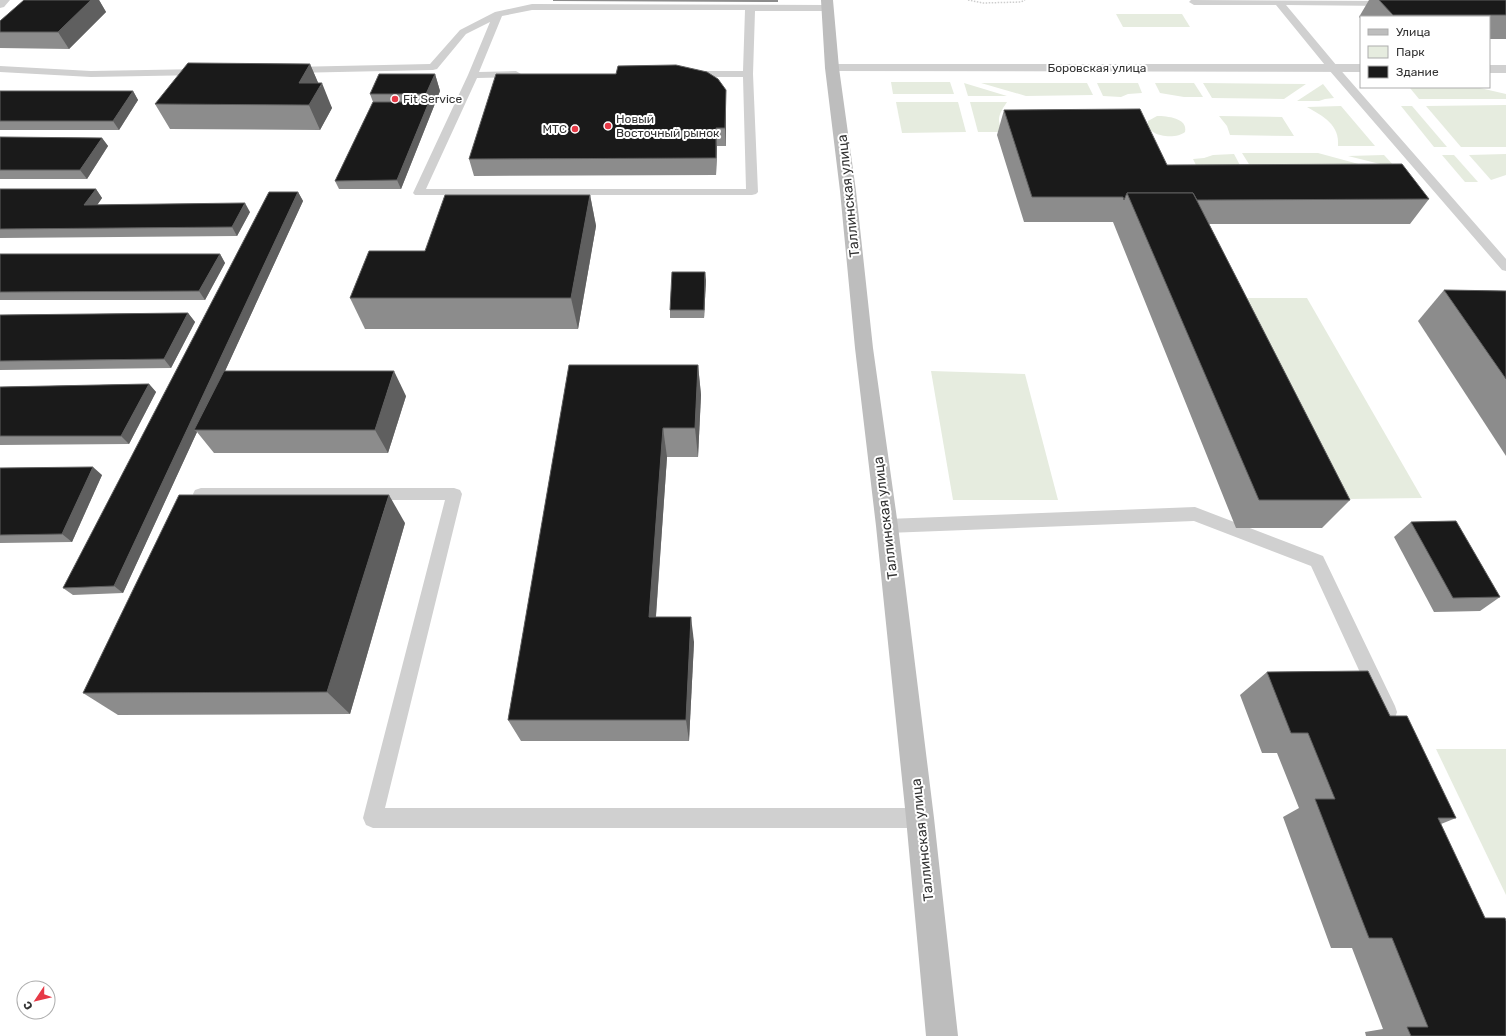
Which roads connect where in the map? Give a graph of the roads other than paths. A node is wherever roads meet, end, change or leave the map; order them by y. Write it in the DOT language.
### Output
graph roads {
  1 [pos="4,0"];
  2 [pos="1309,1"];
  3 [pos="1194,2"];
  4 [pos="1279,2"];
  5 [pos="1396,3"];
  6 [pos="0,4"];
  7 [pos="533,4"];
  8 [pos="827,4"];
  9 [pos="750,8"];
  10 [pos="498,14"];
  11 [pos="832,68"];
  12 [pos="1333,68"];
  13 [pos="1360,68"];
  14 [pos="0,69"];
  15 [pos="1490,69"];
  16 [pos="1506,69"];
  17 [pos="282,70"];
  18 [pos="210,72"];
  19 [pos="473,74"];
  20 [pos="528,74"];
  21 [pos="677,74"];
  22 [pos="748,74"];
  23 [pos="1506,267"];
  24 [pos="201,494"];
  25 [pos="887,526"];
  26 [pos="1395,726"];
  27 [pos="920,818"];
  28 [pos="942,1036"];
  1 -- 6 [label="street"];
  2 -- 4 [label="lane"];
  2 -- 5 [label="lane"];
  3 -- 4 [label="lane"];
  4 -- 12 [label="lane"];
  7 -- 9 [label="lane"];
  7 -- 10 [label="lane"];
  8 -- 9 [label="lane"];
  8 -- 11 [label="street, Таллинская улица"];
  9 -- 22 [label="lane"];
  10 -- 17 [label="lane"];
  10 -- 19 [label="lane"];
  11 -- 12 [label="street, Боровская улица"];
  11 -- 25 [label="street, Таллинская улица"];
  12 -- 13 [label="street, Боровская улица"];
  12 -- 23 [label="lane"];
  14 -- 18 [label="lane"];
  15 -- 16 [label="street"];
  19 -- 20 [label="lane"];
  19 -- 22 [label="lane"];
  21 -- 22 [label="lane"];
  24 -- 27 [label="lane"];
  25 -- 26 [label="lane"];
  25 -- 27 [label="street, Таллинская улица"];
  27 -- 28 [label="street, Таллинская улица"];
}
